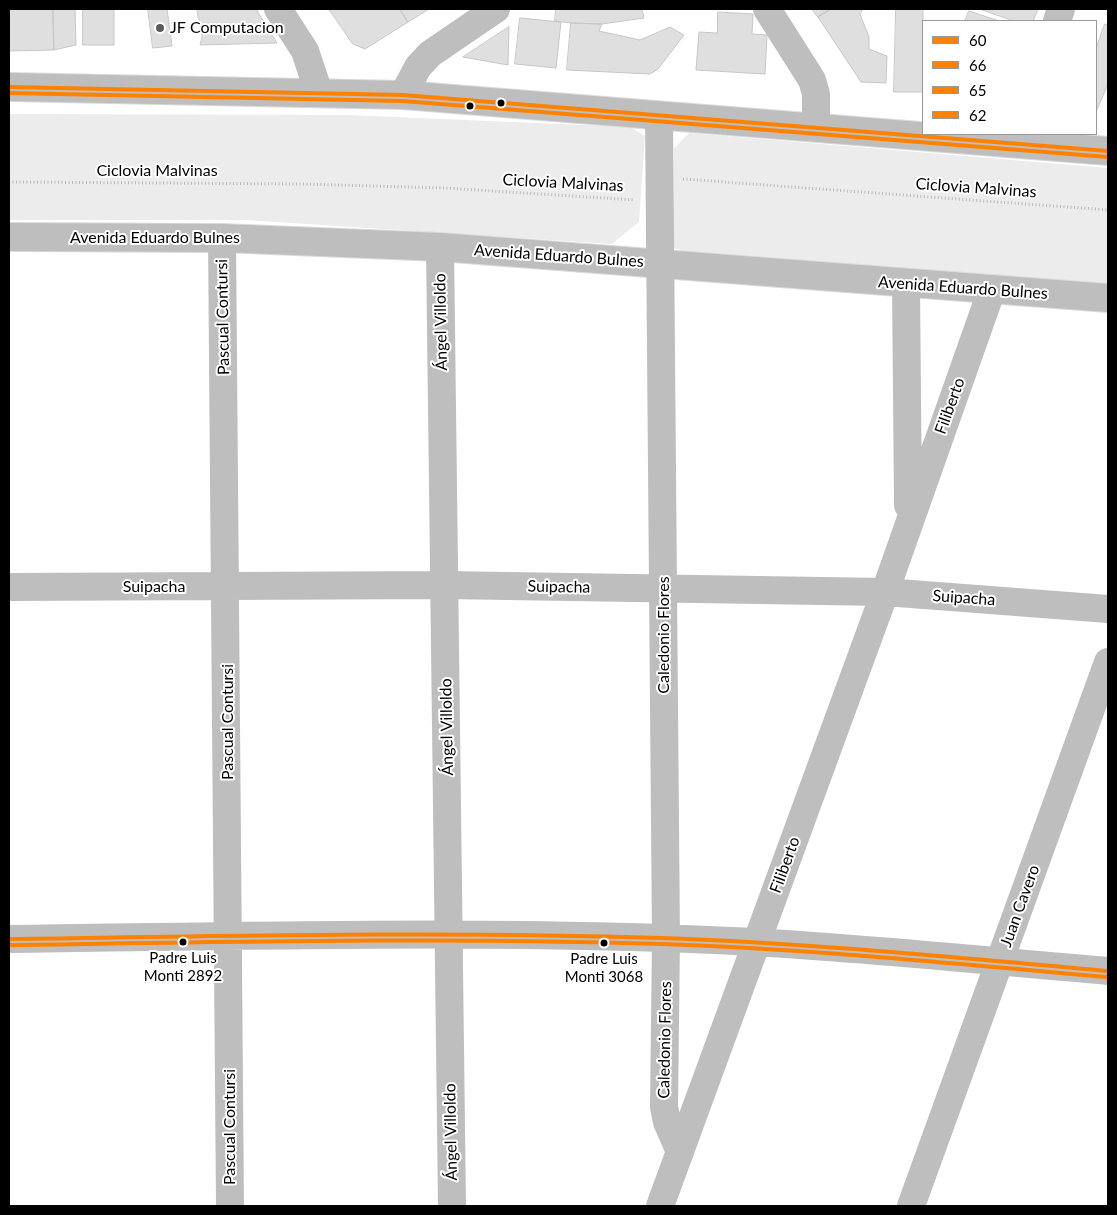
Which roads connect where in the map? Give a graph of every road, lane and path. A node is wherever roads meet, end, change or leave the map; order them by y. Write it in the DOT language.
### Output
graph roads {
  1 [pos="278,9"];
  2 [pos="496,9"];
  3 [pos="767,9"];
  4 [pos="9,87"];
  5 [pos="319,93"];
  6 [pos="403,95"];
  7 [pos="659,116"];
  8 [pos="816,126"];
  9 [pos="922,132"];
  10 [pos="964,135"];
  11 [pos="1014,138"];
  12 [pos="1108,150"];
  13 [pos="9,182"];
  14 [pos="660,191"];
  15 [pos="1108,210"];
  16 [pos="9,237"];
  17 [pos="222,238"];
  18 [pos="440,247"];
  19 [pos="660,264"];
  20 [pos="906,284"];
  21 [pos="992,289"];
  22 [pos="1108,298"];
  23 [pos="908,523"];
  24 [pos="445,585"];
  25 [pos="9,587"];
  26 [pos="227,587"];
  27 [pos="664,588"];
  28 [pos="885,592"];
  29 [pos="1108,608"];
  30 [pos="1108,662"];
  31 [pos="448,935"];
  32 [pos="229,937"];
  33 [pos="9,939"];
  34 [pos="666,939"];
  35 [pos="756,942"];
  36 [pos="999,962"];
  37 [pos="1108,972"];
  38 [pos="680,1152"];
  39 [pos="230,1206"];
  40 [pos="452,1206"];
  41 [pos="660,1206"];
  42 [pos="911,1206"];
  1 -- 5 [label="street"];
  2 -- 6 [label="street"];
  3 -- 8 [label="street"];
  4 -- 5 [label="street"];
  5 -- 6 [label="street"];
  6 -- 7 [label="street"];
  7 -- 8 [label="street"];
  7 -- 14 [label="street, Caledonio Flores"];
  8 -- 9 [label="street"];
  10 -- 11 [label="street"];
  11 -- 12 [label="street"];
  13 -- 14 [label="path, Ciclovia Malvinas"];
  14 -- 15 [label="path, Ciclovia Malvinas"];
  14 -- 19 [label="street, Caledonio Flores"];
  16 -- 17 [label="street, Avenida Eduardo Bulnes"];
  17 -- 18 [label="street, Avenida Eduardo Bulnes"];
  17 -- 26 [label="street, Pascual Contursi"];
  18 -- 19 [label="street, Avenida Eduardo Bulnes"];
  18 -- 24 [label="street, Ángel Villoldo"];
  19 -- 20 [label="street, Avenida Eduardo Bulnes"];
  19 -- 27 [label="street, Caledonio Flores"];
  20 -- 21 [label="street, Avenida Eduardo Bulnes"];
  20 -- 23 [label="street, Filiberto"];
  21 -- 22 [label="street, Avenida Eduardo Bulnes"];
  21 -- 23 [label="street, Filiberto"];
  23 -- 28 [label="street, Filiberto"];
  24 -- 26 [label="street, Suipacha"];
  24 -- 27 [label="street, Suipacha"];
  24 -- 31 [label="street, Ángel Villoldo"];
  25 -- 26 [label="street, Suipacha"];
  26 -- 32 [label="street, Pascual Contursi"];
  27 -- 28 [label="street, Suipacha"];
  27 -- 34 [label="street, Caledonio Flores"];
  28 -- 29 [label="street, Suipacha"];
  28 -- 35 [label="street, Filiberto"];
  30 -- 36 [label="street, Juan Cavero"];
  31 -- 32 [label="street"];
  31 -- 34 [label="street"];
  31 -- 40 [label="street, Ángel Villoldo"];
  32 -- 33 [label="street"];
  32 -- 39 [label="street, Pascual Contursi"];
  34 -- 35 [label="street"];
  34 -- 38 [label="street, Caledonio Flores"];
  35 -- 36 [label="street"];
  35 -- 38 [label="street, Filiberto"];
  36 -- 37 [label="street"];
  36 -- 42 [label="street, Juan Cavero"];
  38 -- 41 [label="street, Filiberto"];
}
